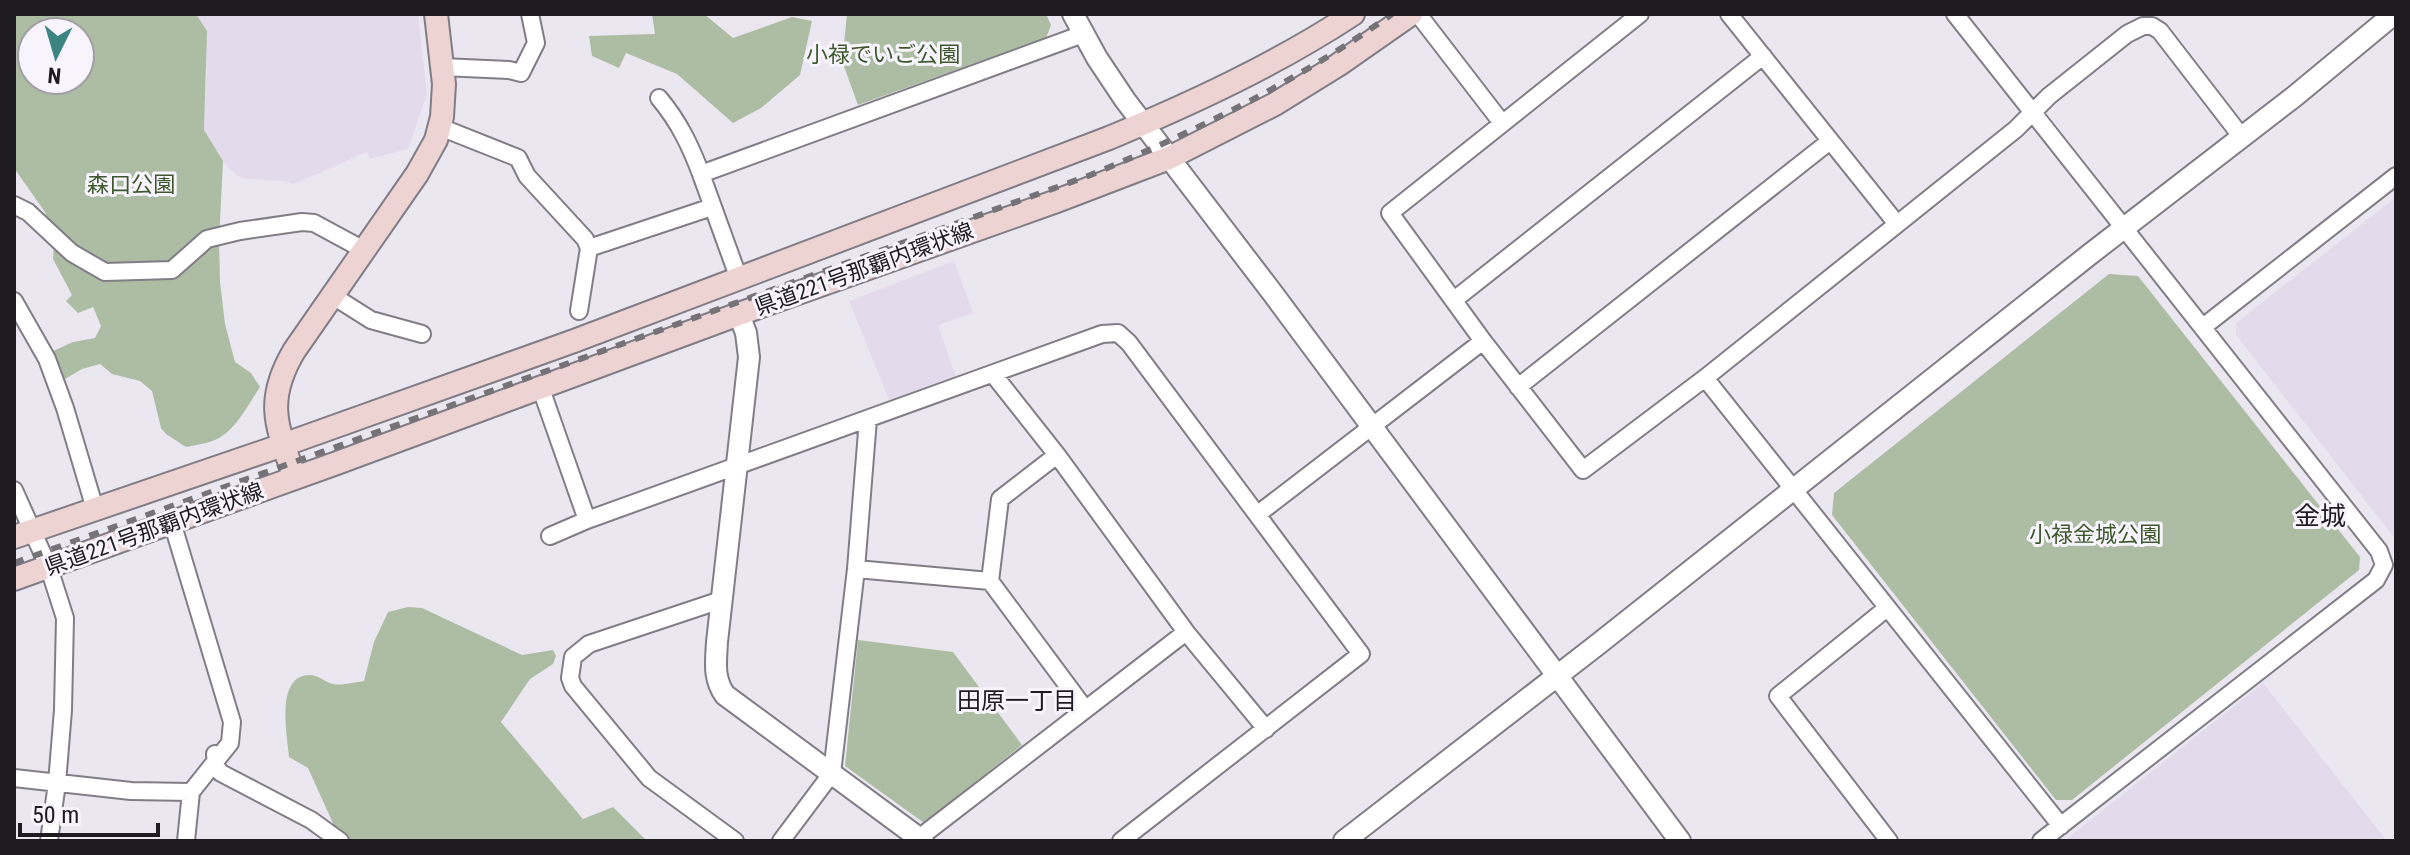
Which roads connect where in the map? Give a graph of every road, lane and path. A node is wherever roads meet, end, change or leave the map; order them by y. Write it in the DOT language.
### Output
graph roads {
  1 [pos="436,14"];
  2 [pos="530,14"];
  3 [pos="1073,14"];
  4 [pos="1353,14"];
  5 [pos="1411,14"];
  6 [pos="1418,14"];
  7 [pos="1640,14"];
  8 [pos="1729,14"];
  9 [pos="1955,14"];
  10 [pos="2394,14"];
  11 [pos="1083,34"];
  12 [pos="1763,56"];
  13 [pos="442,67"];
  14 [pos="659,98"];
  15 [pos="2032,112"];
  16 [pos="1502,123"];
  17 [pos="1143,124"];
  18 [pos="440,127"];
  19 [pos="2241,136"];
  20 [pos="1830,141"];
  21 [pos="1169,158"];
  22 [pos="701,174"];
  23 [pos="2396,176"];
  24 [pos="14,205"];
  25 [pos="712,207"];
  26 [pos="1897,224"];
  27 [pos="2124,228"];
  28 [pos="589,248"];
  29 [pos="364,250"];
  30 [pos="739,279"];
  31 [pos="333,296"];
  32 [pos="1454,300"];
  33 [pos="14,301"];
  34 [pos="579,311"];
  35 [pos="739,314"];
  36 [pos="2203,327"];
  37 [pos="422,334"];
  38 [pos="1483,341"];
  39 [pos="993,374"];
  40 [pos="1705,378"];
  41 [pos="540,386"];
  42 [pos="1518,387"];
  43 [pos="868,419"];
  44 [pos="1372,427"];
  45 [pos="283,445"];
  46 [pos="1057,455"];
  47 [pos="736,466"];
  48 [pos="295,478"];
  49 [pos="14,490"];
  50 [pos="1793,490"];
  51 [pos="95,509"];
  52 [pos="1258,514"];
  53 [pos="587,520"];
  54 [pos="172,522"];
  55 [pos="24,533"];
  56 [pos="550,536"];
  57 [pos="49,568"];
  58 [pos="856,569"];
  59 [pos="14,579"];
  60 [pos="990,581"];
  61 [pos="721,600"];
  62 [pos="1887,608"];
  63 [pos="1186,632"];
  64 [pos="1557,676"];
  65 [pos="1085,709"];
  66 [pos="1266,729"];
  67 [pos="215,757"];
  68 [pos="832,773"];
  69 [pos="14,778"];
  70 [pos="57,783"];
  71 [pos="191,792"];
  72 [pos="2061,826"];
  73 [pos="921,840"];
  74 [pos="49,841"];
  75 [pos="186,841"];
  76 [pos="340,841"];
  77 [pos="735,841"];
  78 [pos="781,841"];
  79 [pos="1121,841"];
  80 [pos="1344,841"];
  81 [pos="1680,841"];
  82 [pos="1889,841"];
  83 [pos="2041,841"];
  1 -- 13 [label="main road"];
  2 -- 13 [label="street"];
  3 -- 11 [label="street"];
  4 -- 17 [label="main road, 県道221号那覇内環状線"];
  5 -- 21 [label="main road, 県道221号那覇内環状線"];
  6 -- 16 [label="street"];
  7 -- 16 [label="street"];
  8 -- 12 [label="street"];
  9 -- 15 [label="street"];
  10 -- 19 [label="street"];
  11 -- 17 [label="street"];
  11 -- 22 [label="street"];
  12 -- 20 [label="street"];
  12 -- 32 [label="street"];
  13 -- 18 [label="main road"];
  14 -- 22 [label="street"];
  15 -- 19 [label="street"];
  15 -- 26 [label="street"];
  15 -- 27 [label="street"];
  16 -- 32 [label="street"];
  17 -- 21 [label="street"];
  17 -- 30 [label="main road, 県道221号那覇内環状線"];
  18 -- 28 [label="street"];
  18 -- 29 [label="main road"];
  19 -- 27 [label="street"];
  20 -- 26 [label="street"];
  20 -- 42 [label="street"];
  21 -- 35 [label="main road, 県道221号那覇内環状線"];
  21 -- 44 [label="street"];
  22 -- 25 [label="street"];
  23 -- 36 [label="street"];
  24 -- 29 [label="street"];
  25 -- 28 [label="street"];
  25 -- 30 [label="street"];
  26 -- 40 [label="street"];
  27 -- 36 [label="street"];
  27 -- 50 [label="street"];
  28 -- 34 [label="street"];
  29 -- 31 [label="main road"];
  30 -- 45 [label="main road, 県道221号那覇内環状線"];
  31 -- 37 [label="street"];
  31 -- 45 [label="main road"];
  32 -- 38 [label="street"];
  33 -- 51 [label="street"];
  35 -- 41 [label="main road, 県道221号那覇内環状線"];
  35 -- 47 [label="street"];
  36 -- 72 [label="street"];
  38 -- 42 [label="street"];
  38 -- 44 [label="street"];
  39 -- 43 [label="street"];
  39 -- 46 [label="street"];
  39 -- 52 [label="street"];
  40 -- 42 [label="street"];
  40 -- 50 [label="street"];
  41 -- 48 [label="main road, 県道221号那覇内環状線"];
  41 -- 53 [label="street"];
  43 -- 47 [label="street"];
  43 -- 58 [label="street"];
  44 -- 52 [label="street"];
  44 -- 64 [label="street"];
  45 -- 48 [label="main road"];
  45 -- 51 [label="main road, 県道221号那覇内環状線"];
  46 -- 60 [label="street"];
  46 -- 63 [label="street"];
  47 -- 53 [label="street"];
  47 -- 61 [label="street"];
  48 -- 54 [label="main road, 県道221号那覇内環状線"];
  49 -- 55 [label="street"];
  50 -- 62 [label="street"];
  50 -- 64 [label="street"];
  51 -- 55 [label="main road, 県道221号那覇内環状線"];
  52 -- 66 [label="street"];
  53 -- 56 [label="street"];
  54 -- 57 [label="main road, 県道221号那覇内環状線"];
  54 -- 67 [label="street"];
  55 -- 57 [label="street"];
  57 -- 59 [label="main road, 県道221号那覇内環状線"];
  57 -- 70 [label="street"];
  58 -- 60 [label="street"];
  58 -- 68 [label="street"];
  60 -- 65 [label="street"];
  61 -- 68 [label="street"];
  61 -- 77 [label="street"];
  62 -- 72 [label="street"];
  62 -- 82 [label="street"];
  63 -- 65 [label="street"];
  63 -- 66 [label="street"];
  64 -- 80 [label="street"];
  64 -- 81 [label="street"];
  65 -- 73 [label="street"];
  66 -- 79 [label="street"];
  67 -- 71 [label="street"];
  67 -- 76 [label="street"];
  68 -- 73 [label="street"];
  68 -- 78 [label="street"];
  69 -- 70 [label="street"];
  70 -- 71 [label="street"];
  70 -- 74 [label="street"];
  71 -- 75 [label="street"];
  72 -- 83 [label="street"];
}
